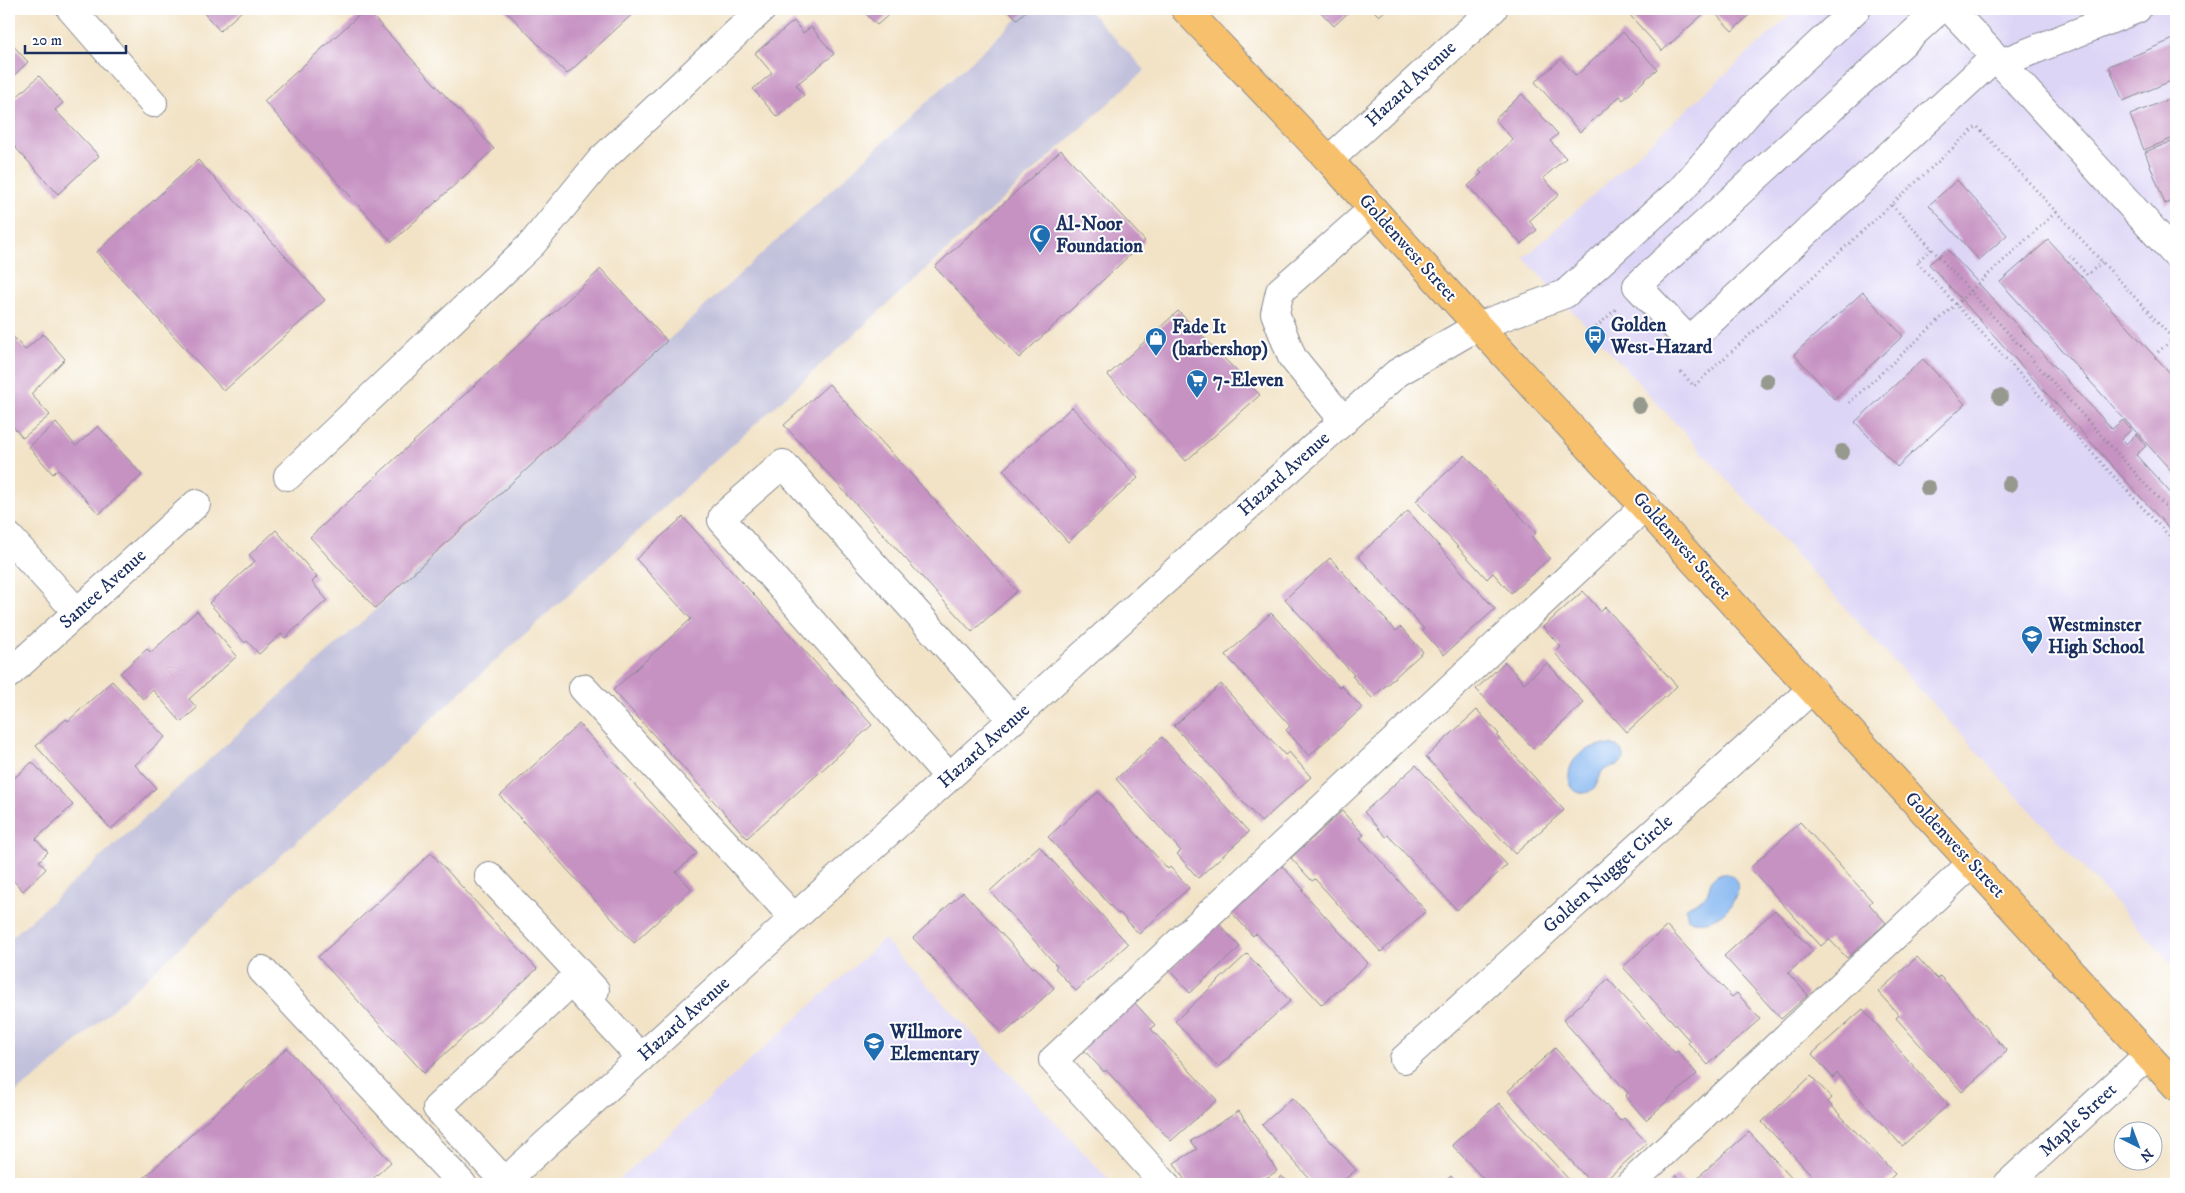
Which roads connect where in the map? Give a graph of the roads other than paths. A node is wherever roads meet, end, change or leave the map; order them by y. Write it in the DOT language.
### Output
graph roads {
  1 [pos="71,9"];
  2 [pos="762,9"];
  3 [pos="1185,9"];
  4 [pos="1493,9"];
  5 [pos="1856,9"];
  6 [pos="1940,9"];
  7 [pos="1950,9"];
  8 [pos="2137,9"];
  9 [pos="1998,60"];
  10 [pos="153,103"];
  11 [pos="1330,160"];
  12 [pos="1373,209"];
  13 [pos="2176,255"];
  14 [pos="1478,326"];
  15 [pos="1344,420"];
  16 [pos="288,476"];
  17 [pos="196,504"];
  18 [pos="1645,506"];
  19 [pos="9,537"];
  20 [pos="78,613"];
  21 [pos="9,674"];
  22 [pos="583,688"];
  23 [pos="1812,689"];
  24 [pos="1013,720"];
  25 [pos="949,776"];
  26 [pos="1972,864"];
  27 [pos="489,876"];
  28 [pos="794,918"];
  29 [pos="262,970"];
  30 [pos="646,1054"];
  31 [pos="2148,1055"];
  32 [pos="1404,1059"];
  33 [pos="2176,1086"];
  34 [pos="504,1183"];
  35 [pos="462,1184"];
  36 [pos="1165,1184"];
  37 [pos="1630,1184"];
  38 [pos="2008,1184"];
  1 -- 10 [label="street"];
  2 -- 16 [label="street"];
  3 -- 11 [label="main road, Goldenwest Street"];
  4 -- 11 [label="street, Hazard Avenue"];
  5 -- 14 [label="street, Hazard Avenue"];
  6 -- 9 [label="street"];
  7 -- 9 [label="street"];
  8 -- 9 [label="street"];
  9 -- 13 [label="street"];
  11 -- 12 [label="main road, Goldenwest Street"];
  12 -- 14 [label="main road, Goldenwest Street"];
  12 -- 15 [label="street"];
  14 -- 15 [label="street, Hazard Avenue"];
  14 -- 18 [label="main road, Goldenwest Street"];
  15 -- 24 [label="street, Hazard Avenue"];
  17 -- 20 [label="street, Santee Avenue"];
  18 -- 23 [label="main road, Goldenwest Street"];
  18 -- 36 [label="street"];
  19 -- 20 [label="street"];
  20 -- 21 [label="street, Santee Avenue"];
  22 -- 28 [label="street"];
  23 -- 26 [label="main road, Goldenwest Street"];
  23 -- 32 [label="street, Golden Nugget Circle"];
  24 -- 25 [label="street, Hazard Avenue"];
  24 -- 25 [label="street"];
  25 -- 28 [label="street, Hazard Avenue"];
  26 -- 31 [label="main road, Goldenwest Street"];
  26 -- 37 [label="street"];
  27 -- 30 [label="street"];
  28 -- 30 [label="street, Hazard Avenue"];
  29 -- 35 [label="street"];
  30 -- 34 [label="street, Hazard Avenue"];
  30 -- 34 [label="street"];
  31 -- 33 [label="main road, Goldenwest Street"];
  31 -- 38 [label="street, Maple Street"];
}
